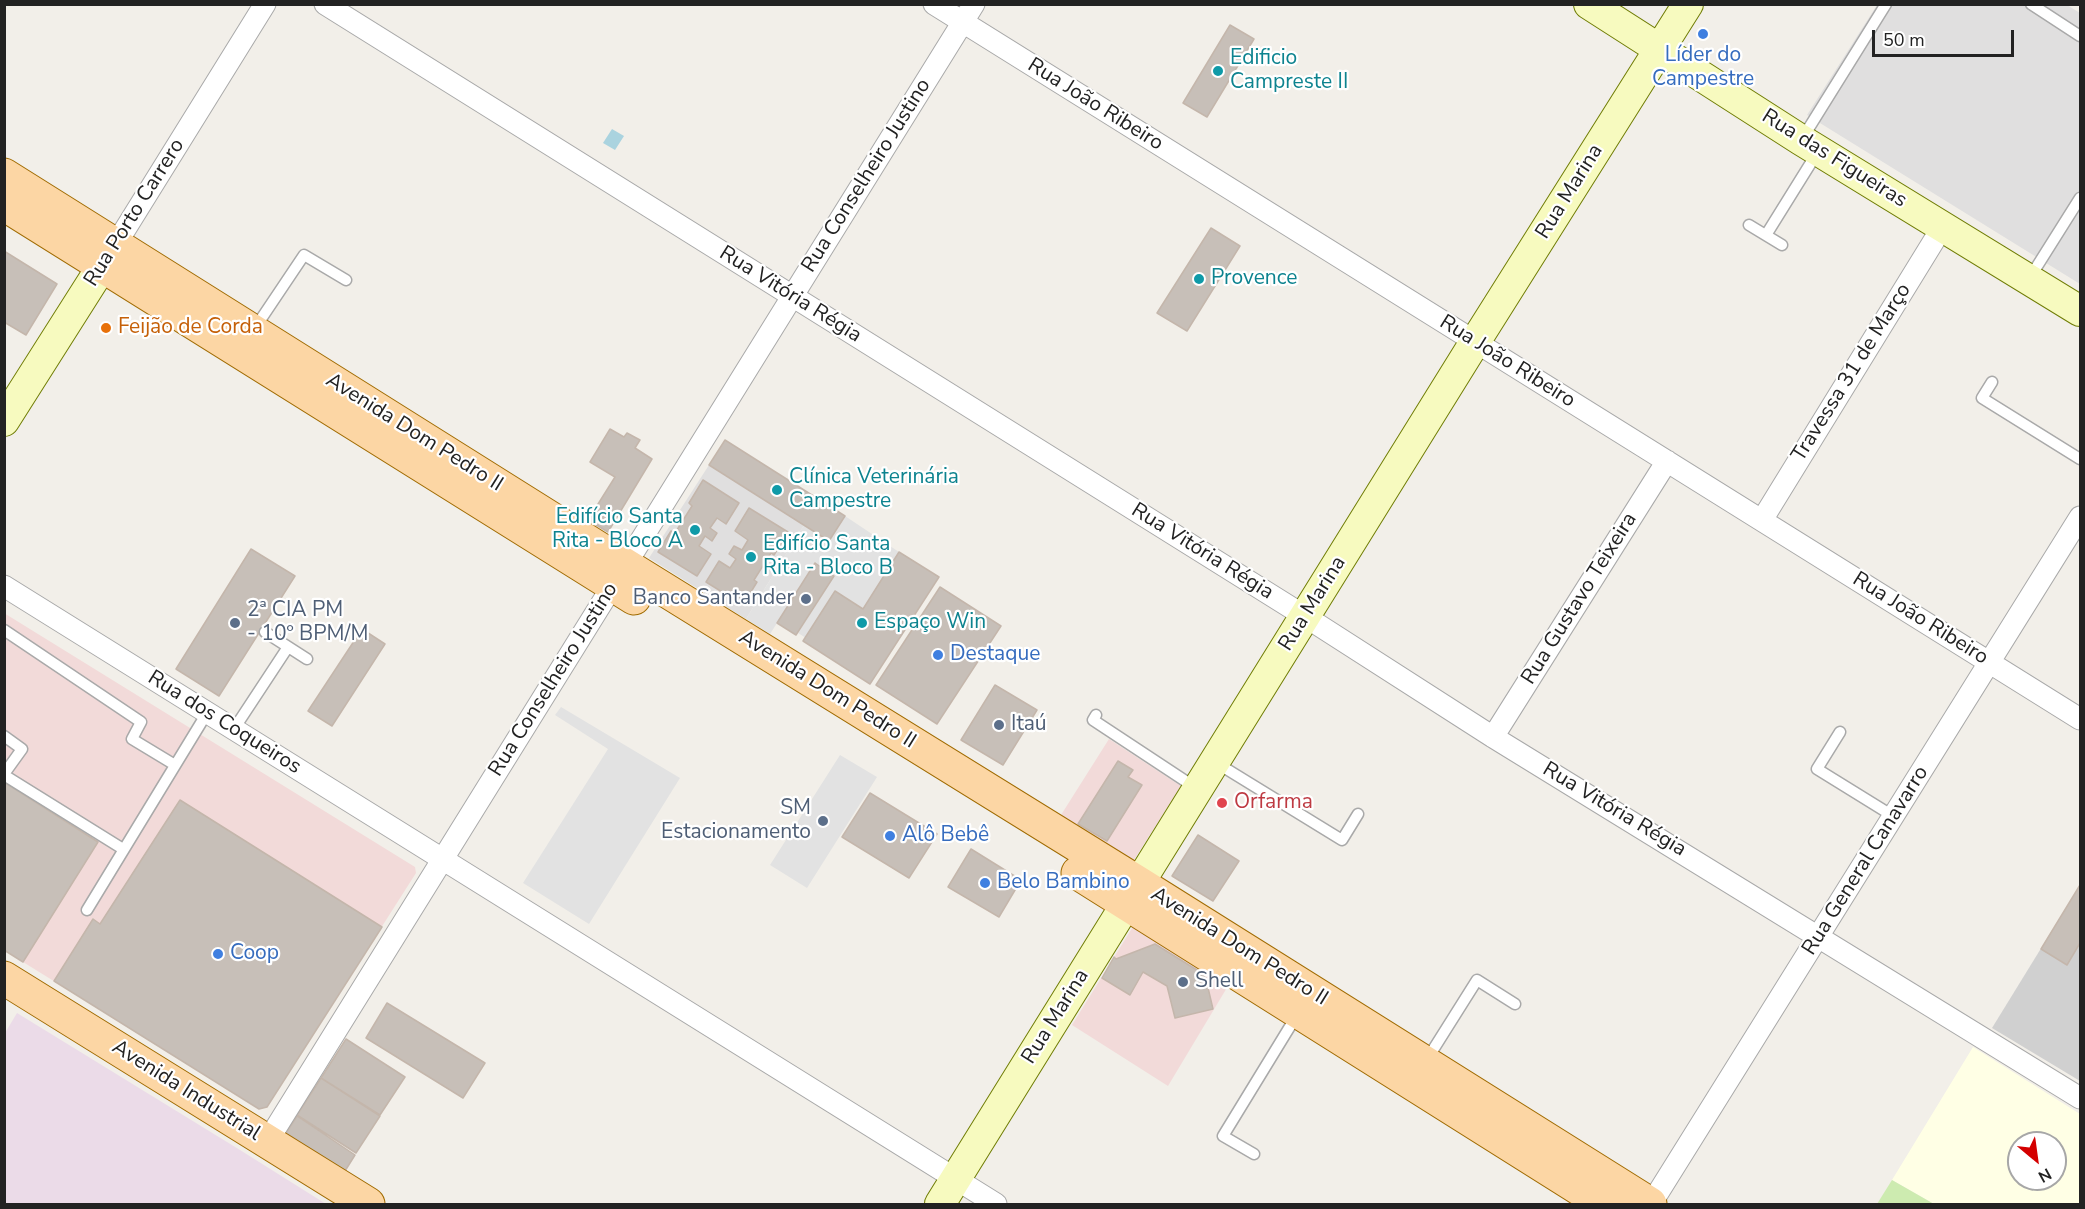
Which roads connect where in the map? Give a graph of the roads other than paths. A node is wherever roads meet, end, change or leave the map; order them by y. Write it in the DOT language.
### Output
graph roads {
  1 [pos="265,4"];
  2 [pos="325,4"];
  3 [pos="934,4"];
  4 [pos="1589,4"];
  5 [pos="1688,4"];
  6 [pos="1886,4"];
  7 [pos="2031,4"];
  8 [pos="968,13"];
  9 [pos="2080,36"];
  10 [pos="1661,49"];
  11 [pos="1810,145"];
  12 [pos="4,175"];
  13 [pos="2080,198"];
  14 [pos="4,204"];
  15 [pos="1749,225"];
  16 [pos="1943,226"];
  17 [pos="1766,235"];
  18 [pos="1782,245"];
  19 [pos="109,255"];
  20 [pos="2029,279"];
  21 [pos="346,280"];
  22 [pos="792,296"];
  23 [pos="2080,311"];
  24 [pos="253,331"];
  25 [pos="1475,342"];
  26 [pos="1992,382"];
  27 [pos="4,421"];
  28 [pos="2080,459"];
  29 [pos="1667,461"];
  30 [pos="2080,518"];
  31 [pos="1762,520"];
  32 [pos="619,575"];
  33 [pos="4,586"];
  34 [pos="1306,617"];
  35 [pos="4,630"];
  36 [pos="265,632"];
  37 [pos="288,647"];
  38 [pos="307,659"];
  39 [pos="1990,662"];
  40 [pos="207,713"];
  41 [pos="1096,715"];
  42 [pos="2080,719"];
  43 [pos="234,729"];
  44 [pos="1840,732"];
  45 [pos="4,736"];
  46 [pos="1493,737"];
  47 [pos="1215,762"];
  48 [pos="175,765"];
  49 [pos="4,774"];
  50 [pos="1198,789"];
  51 [pos="1358,814"];
  52 [pos="1893,816"];
  53 [pos="123,849"];
  54 [pos="443,860"];
  55 [pos="1133,894"];
  56 [pos="87,910"];
  57 [pos="1819,936"];
  58 [pos="4,978"];
  59 [pos="1515,1004"];
  60 [pos="1299,1012"];
  61 [pos="1424,1063"];
  62 [pos="2080,1098"];
  63 [pos="267,1142"];
  64 [pos="1254,1154"];
  65 [pos="955,1179"];
  66 [pos="368,1204"];
  67 [pos="940,1204"];
  68 [pos="996,1204"];
  69 [pos="1604,1204"];
  70 [pos="1650,1204"];
  1 -- 19 [label="street, Rua Porto Carrero"];
  2 -- 22 [label="street, Rua Vitória Régia"];
  3 -- 8 [label="street, Rua João Ribeiro"];
  4 -- 10 [label="street, Rua das Figueiras"];
  5 -- 10 [label="street, Rua Marina"];
  6 -- 11 [label="lane"];
  7 -- 9 [label="lane"];
  8 -- 22 [label="street, Rua Conselheiro Justino"];
  8 -- 25 [label="street, Rua João Ribeiro"];
  10 -- 11 [label="street, Rua das Figueiras"];
  10 -- 25 [label="street, Rua Marina"];
  11 -- 16 [label="street, Rua das Figueiras"];
  11 -- 17 [label="lane"];
  12 -- 19 [label="main road, Avenida Dom Pedro II"];
  13 -- 20 [label="lane"];
  14 -- 19 [label="main road, Avenida Dom Pedro II"];
  15 -- 17 [label="lane"];
  16 -- 20 [label="street, Rua das Figueiras"];
  16 -- 31 [label="street, Travessa 31 de Março"];
  17 -- 18 [label="lane"];
  19 -- 24 [label="main road, Avenida Dom Pedro II"];
  19 -- 27 [label="street, Rua Porto Carrero"];
  19 -- 32 [label="main road, Avenida Dom Pedro II"];
  20 -- 23 [label="street, Rua das Figueiras"];
  21 -- 24 [label="lane"];
  22 -- 32 [label="street, Rua Conselheiro Justino"];
  22 -- 34 [label="street, Rua Vitória Régia"];
  24 -- 32 [label="main road, Avenida Dom Pedro II"];
  25 -- 29 [label="street, Rua João Ribeiro"];
  25 -- 34 [label="street, Rua Marina"];
  26 -- 28 [label="lane"];
  29 -- 31 [label="street, Rua João Ribeiro"];
  29 -- 46 [label="street, Rua Gustavo Teixeira"];
  30 -- 39 [label="street, Rua General Canavarro"];
  31 -- 39 [label="street, Rua João Ribeiro"];
  32 -- 54 [label="street, Rua Conselheiro Justino"];
  32 -- 55 [label="main road, Avenida Dom Pedro II"];
  33 -- 40 [label="street, Rua dos Coqueiros"];
  34 -- 46 [label="street, Rua Vitória Régia"];
  34 -- 47 [label="street, Rua Marina"];
  35 -- 48 [label="lane"];
  36 -- 37 [label="lane"];
  37 -- 38 [label="lane"];
  37 -- 43 [label="lane"];
  39 -- 42 [label="street, Rua João Ribeiro"];
  39 -- 52 [label="street, Rua General Canavarro"];
  40 -- 43 [label="street, Rua dos Coqueiros"];
  40 -- 48 [label="lane"];
  41 -- 50 [label="lane"];
  43 -- 54 [label="street, Rua dos Coqueiros"];
  44 -- 52 [label="lane"];
  45 -- 49 [label="lane"];
  46 -- 57 [label="street, Rua Vitória Régia"];
  47 -- 50 [label="street, Rua Marina"];
  47 -- 51 [label="lane"];
  48 -- 53 [label="lane"];
  49 -- 53 [label="lane"];
  50 -- 55 [label="street, Rua Marina"];
  52 -- 57 [label="street, Rua General Canavarro"];
  53 -- 56 [label="lane"];
  54 -- 63 [label="street, Rua Conselheiro Justino"];
  54 -- 65 [label="street, Rua dos Coqueiros"];
  55 -- 60 [label="main road, Avenida Dom Pedro II"];
  55 -- 61 [label="main road, Avenida Dom Pedro II"];
  55 -- 65 [label="street, Rua Marina"];
  57 -- 62 [label="street, Rua Vitória Régia"];
  57 -- 70 [label="street, Rua General Canavarro"];
  58 -- 63 [label="main road, Avenida Industrial"];
  59 -- 61 [label="lane"];
  60 -- 64 [label="lane"];
  60 -- 69 [label="main road, Avenida Dom Pedro II"];
  61 -- 70 [label="main road, Avenida Dom Pedro II"];
  63 -- 66 [label="main road, Avenida Industrial"];
  65 -- 67 [label="street, Rua Marina"];
  65 -- 68 [label="street, Rua dos Coqueiros"];
}
